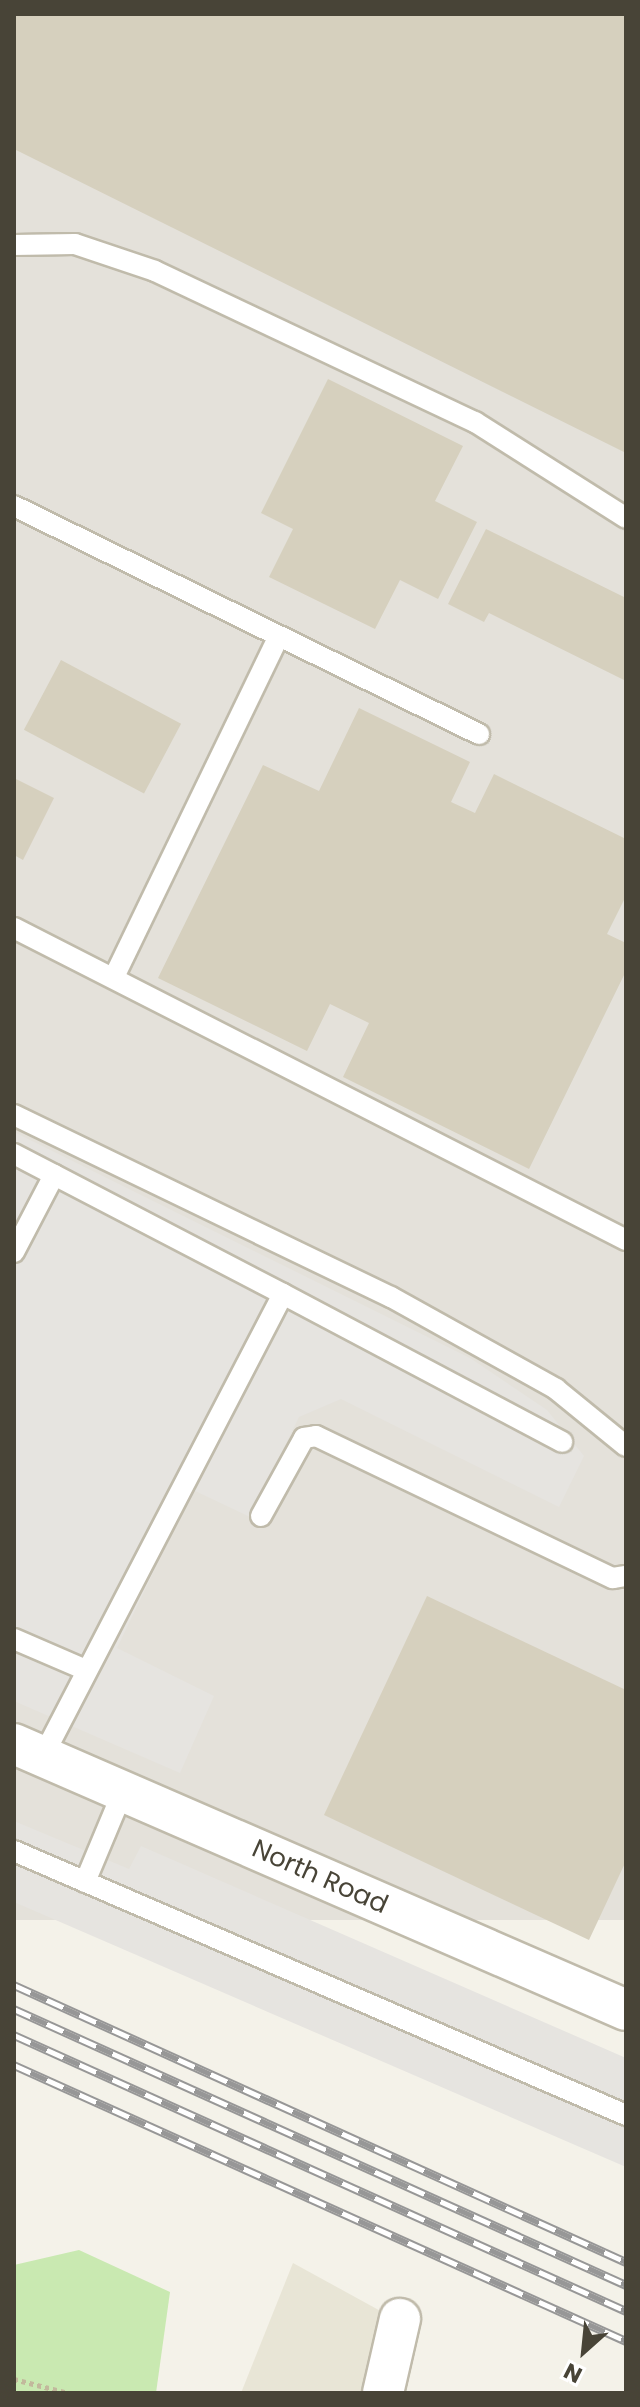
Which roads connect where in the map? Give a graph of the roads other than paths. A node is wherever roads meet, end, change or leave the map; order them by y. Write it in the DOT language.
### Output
graph roads {
  1 [pos="14,245"];
  2 [pos="14,506"];
  3 [pos="626,518"];
  4 [pos="278,637"];
  5 [pos="479,734"];
  6 [pos="14,928"];
  7 [pos="114,977"];
  8 [pos="14,1115"];
  9 [pos="14,1154"];
  10 [pos="54,1175"];
  11 [pos="626,1240"];
  12 [pos="14,1252"];
  13 [pos="283,1294"];
  14 [pos="562,1442"];
  15 [pos="626,1446"];
  16 [pos="261,1516"];
  17 [pos="626,1576"];
  18 [pos="14,1639"];
  19 [pos="86,1670"];
  20 [pos="28,1750"];
  21 [pos="123,1791"];
  22 [pos="14,1851"];
  23 [pos="85,1882"];
  24 [pos="626,2010"];
  25 [pos="626,2115"];
  26 [pos="400,2319"];
  27 [pos="383,2393"];
  1 -- 3 [label="lane"];
  2 -- 4 [label="lane"];
  4 -- 5 [label="lane"];
  4 -- 7 [label="lane"];
  6 -- 7 [label="lane"];
  7 -- 11 [label="lane"];
  8 -- 15 [label="lane"];
  9 -- 10 [label="lane"];
  10 -- 12 [label="lane"];
  10 -- 13 [label="lane"];
  13 -- 14 [label="lane"];
  13 -- 19 [label="lane"];
  16 -- 17 [label="lane"];
  18 -- 19 [label="lane"];
  19 -- 20 [label="lane"];
  20 -- 21 [label="street, North Road"];
  21 -- 23 [label="lane"];
  21 -- 24 [label="street, North Road"];
  22 -- 23 [label="lane"];
  23 -- 25 [label="lane"];
  26 -- 27 [label="street"];
}
